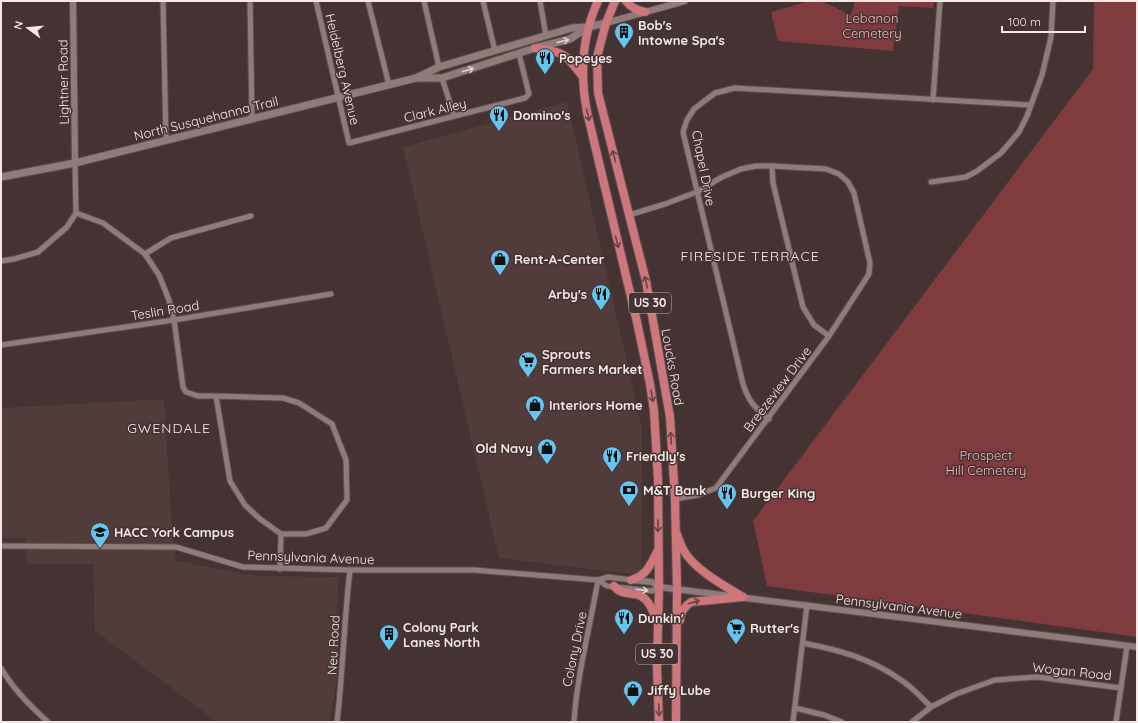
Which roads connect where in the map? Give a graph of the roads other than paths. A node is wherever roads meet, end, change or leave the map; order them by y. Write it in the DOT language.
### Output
graph roads {
  1 [pos="73,1"];
  2 [pos="162,1"];
  3 [pos="250,1"];
  4 [pos="316,1"];
  5 [pos="368,1"];
  6 [pos="424,1"];
  7 [pos="483,1"];
  8 [pos="540,1"];
  9 [pos="598,1"];
  10 [pos="615,1"];
  11 [pos="626,1"];
  12 [pos="685,1"];
  13 [pos="940,1"];
  14 [pos="1053,1"];
  15 [pos="644,12"];
  16 [pos="606,23"];
  17 [pos="588,27"];
  18 [pos="546,36"];
  19 [pos="535,48"];
  20 [pos="495,51"];
  21 [pos="519,54"];
  22 [pos="439,67"];
  23 [pos="583,77"];
  24 [pos="416,78"];
  25 [pos="442,78"];
  26 [pos="389,85"];
  27 [pos="338,98"];
  28 [pos="933,100"];
  29 [pos="1031,105"];
  30 [pos="454,116"];
  31 [pos="252,119"];
  32 [pos="166,141"];
  33 [pos="349,143"];
  34 [pos="75,163"];
  35 [pos="772,166"];
  36 [pos="1,177"];
  37 [pos="931,182"];
  38 [pos="697,192"];
  39 [pos="76,213"];
  40 [pos="629,215"];
  41 [pos="251,216"];
  42 [pos="145,254"];
  43 [pos="1,261"];
  44 [pos="331,294"];
  45 [pos="174,320"];
  46 [pos="829,336"];
  47 [pos="1,345"];
  48 [pos="216,396"];
  49 [pos="769,419"];
  50 [pos="675,499"];
  51 [pos="675,530"];
  52 [pos="281,534"];
  53 [pos="1,546"];
  54 [pos="658,550"];
  55 [pos="280,569"];
  56 [pos="350,570"];
  57 [pos="598,580"];
  58 [pos="631,580"];
  59 [pos="614,586"];
  60 [pos="659,587"];
  61 [pos="677,589"];
  62 [pos="743,597"];
  63 [pos="807,605"];
  64 [pos="658,623"];
  65 [pos="803,643"];
  66 [pos="1127,646"];
  67 [pos="1137,647"];
  68 [pos="676,648"];
  69 [pos="1,668"];
  70 [pos="1121,688"];
  71 [pos="931,707"];
  72 [pos="795,708"];
  73 [pos="48,722"];
  74 [pos="337,722"];
  75 [pos="574,722"];
  76 [pos="659,722"];
  77 [pos="676,722"];
  78 [pos="793,722"];
  79 [pos="842,722"];
  80 [pos="912,722"];
  81 [pos="1116,722"];
  1 -- 34 [label="street, Lightner Road"];
  2 -- 32 [label="street"];
  3 -- 31 [label="street"];
  4 -- 27 [label="street, Heidelberg Avenue"];
  5 -- 26 [label="street"];
  6 -- 22 [label="street"];
  7 -- 20 [label="street"];
  8 -- 18 [label="street"];
  9 -- 17 [label="highway, US 30"];
  10 -- 16 [label="highway, US 30"];
  11 -- 15 [label="highway"];
  12 -- 15 [label="street"];
  13 -- 28 [label="street"];
  14 -- 29 [label="street"];
  15 -- 16 [label="street"];
  16 -- 17 [label="main road, North Susquehanna Trail"];
  40 -- 16 [label="highway, Loucks Road / US 30, one-way"];
  17 -- 18 [label="main road, North Susquehanna Trail"];
  19 -- 17 [label="main road, North Susquehanna Trail, one-way"];
  17 -- 23 [label="highway, Loucks Road / US 30"];
  18 -- 20 [label="main road, North Susquehanna Trail"];
  19 -- 21 [label="main road, North Susquehanna Trail"];
  19 -- 23 [label="highway"];
  20 -- 22 [label="main road, North Susquehanna Trail"];
  25 -- 21 [label="main road, North Susquehanna Trail, one-way"];
  21 -- 30 [label="street, Clark Alley"];
  22 -- 24 [label="main road, North Susquehanna Trail"];
  23 -- 54 [label="highway, Loucks Road / US 30, one-way"];
  24 -- 25 [label="main road, North Susquehanna Trail"];
  24 -- 26 [label="main road, North Susquehanna Trail"];
  25 -- 30 [label="street"];
  26 -- 27 [label="main road, North Susquehanna Trail"];
  27 -- 31 [label="main road, North Susquehanna Trail"];
  27 -- 33 [label="street, Heidelberg Avenue"];
  28 -- 29 [label="street, Chapel Drive"];
  28 -- 38 [label="street, Chapel Drive"];
  29 -- 37 [label="street"];
  30 -- 33 [label="street, Clark Alley"];
  31 -- 32 [label="main road, North Susquehanna Trail"];
  32 -- 34 [label="main road, North Susquehanna Trail"];
  34 -- 36 [label="main road, North Susquehanna Trail"];
  34 -- 39 [label="street"];
  35 -- 38 [label="street"];
  35 -- 46 [label="street"];
  35 -- 46 [label="street, Breezeview Drive"];
  38 -- 40 [label="street"];
  38 -- 49 [label="street, Chapel Drive"];
  39 -- 42 [label="street"];
  39 -- 43 [label="street"];
  50 -- 40 [label="highway, Loucks Road / US 30, one-way"];
  41 -- 42 [label="street"];
  42 -- 45 [label="street"];
  44 -- 45 [label="street, Teslin Road"];
  45 -- 47 [label="street, Teslin Road"];
  45 -- 48 [label="street"];
  46 -- 49 [label="street, Breezeview Drive"];
  48 -- 52 [label="street"];
  48 -- 52 [label="street"];
  49 -- 50 [label="street, Breezeview Drive"];
  50 -- 51 [label="highway, Loucks Road / US 30"];
  51 -- 61 [label="highway, Loucks Road / US 30"];
  51 -- 62 [label="highway"];
  52 -- 55 [label="street"];
  53 -- 55 [label="street, Pennsylvania Avenue"];
  54 -- 58 [label="highway"];
  54 -- 60 [label="highway, Loucks Road / US 30"];
  55 -- 56 [label="street, Pennsylvania Avenue"];
  56 -- 57 [label="street, Pennsylvania Avenue"];
  56 -- 74 [label="street, Neu Road"];
  57 -- 58 [label="street, Pennsylvania Avenue"];
  57 -- 59 [label="street, Pennsylvania Avenue"];
  57 -- 75 [label="street, Colony Drive"];
  58 -- 60 [label="street, Pennsylvania Avenue"];
  59 -- 60 [label="street, Pennsylvania Avenue, one-way"];
  59 -- 64 [label="highway"];
  60 -- 61 [label="street, Pennsylvania Avenue"];
  60 -- 64 [label="highway, Loucks Road / US 30"];
  61 -- 62 [label="street, Pennsylvania Avenue"];
  61 -- 68 [label="highway, Loucks Road / US 30"];
  62 -- 63 [label="street, Pennsylvania Avenue"];
  68 -- 62 [label="highway, one-way"];
  63 -- 65 [label="street"];
  63 -- 66 [label="street, Pennsylvania Avenue"];
  64 -- 76 [label="highway, Loucks Road / US 30, one-way"];
  65 -- 71 [label="street"];
  65 -- 72 [label="street"];
  66 -- 67 [label="street, Pennsylvania Avenue"];
  66 -- 70 [label="street"];
  68 -- 77 [label="highway, Loucks Road / US 30"];
  69 -- 73 [label="street"];
  70 -- 71 [label="street, Wogan Road"];
  70 -- 81 [label="street"];
  71 -- 80 [label="street, Wogan Road"];
  72 -- 78 [label="street"];
  72 -- 79 [label="street"];
}
